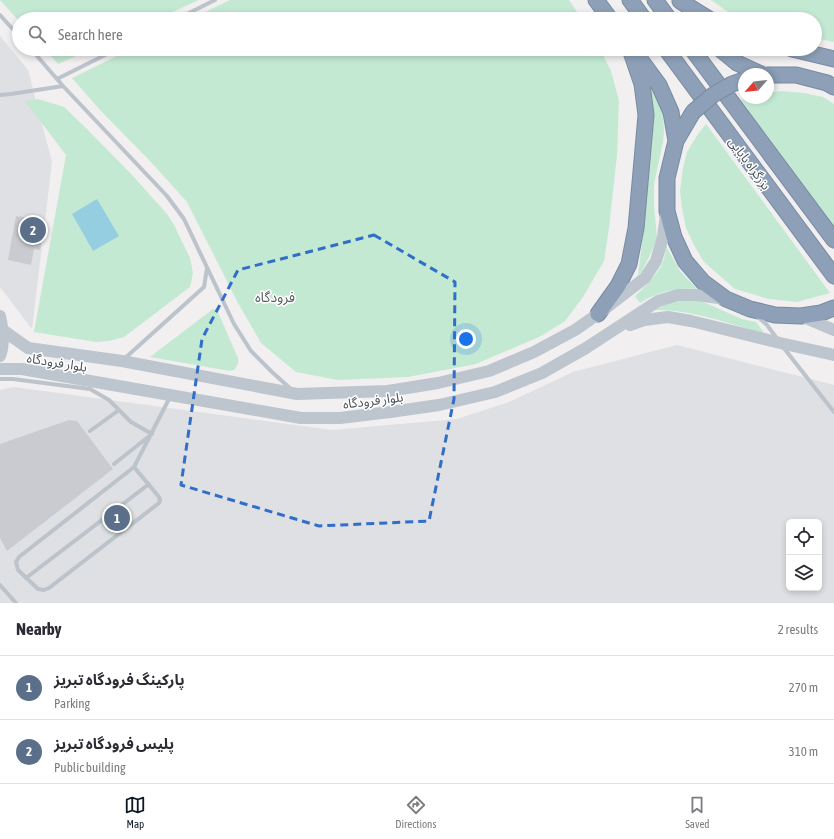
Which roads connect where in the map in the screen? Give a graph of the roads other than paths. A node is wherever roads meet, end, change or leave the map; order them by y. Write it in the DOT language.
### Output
graph roads {
  1 [pos="215,0"];
  2 [pos="596,0"];
  3 [pos="630,0"];
  4 [pos="655,0"];
  5 [pos="680,0"];
  6 [pos="191,12"];
  7 [pos="605,12"];
  8 [pos="639,12"];
  9 [pos="664,12"];
  10 [pos="689,12"];
  11 [pos="698,12"];
  12 [pos="0,15"];
  13 [pos="12,28"];
  14 [pos="37,56"];
  15 [pos="103,56"];
  16 [pos="633,56"];
  17 [pos="636,56"];
  18 [pos="671,56"];
  19 [pos="697,56"];
  20 [pos="728,56"];
  21 [pos="821,56"];
  22 [pos="834,59"];
  23 [pos="748,68"];
  24 [pos="774,75"];
  25 [pos="57,79"];
  26 [pos="738,82"];
  27 [pos="62,86"];
  28 [pos="834,86"];
  29 [pos="0,95"];
  30 [pos="676,141"];
  31 [pos="667,211"];
  32 [pos="834,240"];
  33 [pos="207,268"];
  34 [pos="834,276"];
  35 [pos="726,299"];
  36 [pos="834,308"];
  37 [pos="750,309"];
  38 [pos="598,314"];
  39 [pos="0,316"];
  40 [pos="801,316"];
  41 [pos="834,330"];
  42 [pos="4,331"];
  43 [pos="609,334"];
  44 [pos="780,343"];
  45 [pos="834,355"];
  46 [pos="0,356"];
  47 [pos="122,361"];
  48 [pos="0,368"];
  49 [pos="0,379"];
  50 [pos="297,394"];
  51 [pos="171,395"];
  52 [pos="119,410"];
  53 [pos="834,412"];
  54 [pos="90,431"];
  55 [pos="152,434"];
  56 [pos="114,464"];
  57 [pos="134,467"];
  58 [pos="149,484"];
  59 [pos="26,578"];
  60 [pos="0,585"];
  61 [pos="16,603"];
  1 -- 6 [label="lane"];
  2 -- 7 [label="highway"];
  3 -- 8 [label="highway"];
  4 -- 9 [label="highway"];
  5 -- 10 [label="highway"];
  5 -- 11 [label="highway"];
  12 -- 13 [label="lane"];
  14 -- 25 [label="lane"];
  15 -- 25 [label="lane"];
  16 -- 38 [label="highway"];
  17 -- 30 [label="highway"];
  18 -- 34 [label="highway, بزرگراه بابایی"];
  19 -- 32 [label="highway, بزرگراه بابایی"];
  20 -- 23 [label="highway"];
  21 -- 22 [label="highway"];
  24 -- 28 [label="highway"];
  25 -- 27 [label="lane"];
  26 -- 30 [label="highway, bridge"];
  27 -- 29 [label="lane"];
  27 -- 33 [label="lane"];
  30 -- 31 [label="highway"];
  31 -- 35 [label="highway"];
  31 -- 38 [label="street, بلوار فرودگاه"];
  33 -- 47 [label="lane"];
  33 -- 50 [label="lane"];
  35 -- 37 [label="highway"];
  35 -- 43 [label="street, بلوار فرودگاه"];
  36 -- 40 [label="highway"];
  37 -- 40 [label="highway"];
  37 -- 44 [label="lane"];
  38 -- 50 [label="street, بلوار فرودگاه"];
  39 -- 42 [label="street"];
  40 -- 41 [label="street"];
  42 -- 46 [label="street"];
  42 -- 47 [label="street, بلوار فرودگاه"];
  43 -- 44 [label="street"];
  43 -- 51 [label="street, بلوار فرودگاه"];
  44 -- 45 [label="street"];
  44 -- 53 [label="lane"];
  47 -- 50 [label="street, بلوار فرودگاه"];
  48 -- 51 [label="street, بلوار فرودگاه"];
  49 -- 52 [label="lane"];
  51 -- 55 [label="lane"];
  52 -- 54 [label="lane"];
  52 -- 55 [label="lane"];
  55 -- 56 [label="lane"];
  55 -- 57 [label="lane"];
  57 -- 58 [label="lane"];
  57 -- 59 [label="lane"];
  58 -- 59 [label="lane"];
  58 -- 59 [label="lane"];
  60 -- 61 [label="lane"];
}
